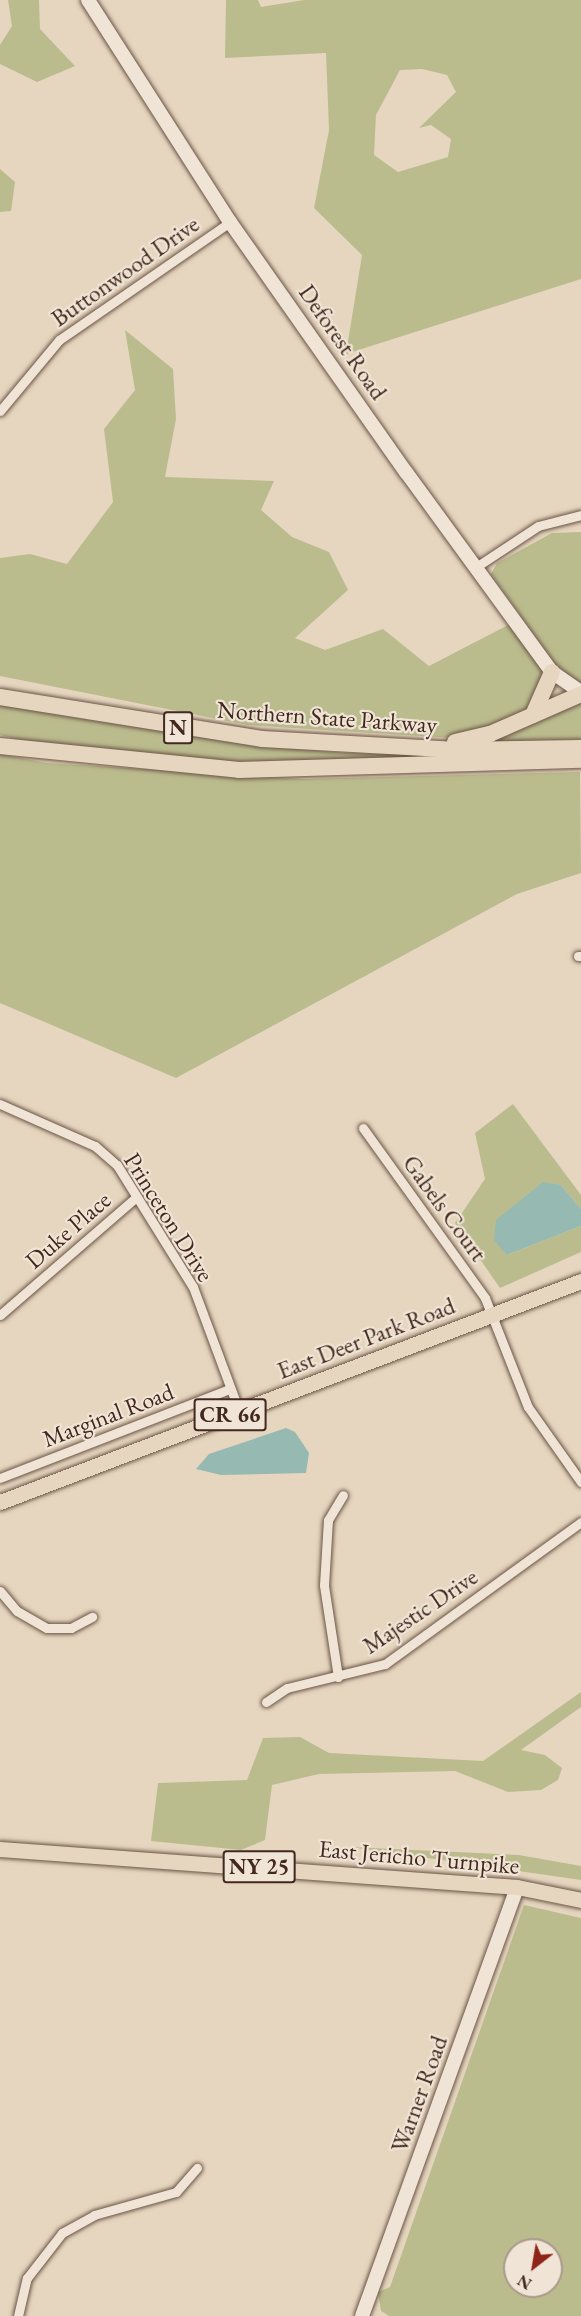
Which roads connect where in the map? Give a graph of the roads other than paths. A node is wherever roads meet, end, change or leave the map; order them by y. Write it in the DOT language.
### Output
graph roads {
  1 [pos="88,0"];
  2 [pos="230,222"];
  3 [pos="0,411"];
  4 [pos="581,515"];
  5 [pos="476,567"];
  6 [pos="552,672"];
  7 [pos="581,693"];
  8 [pos="0,697"];
  9 [pos="532,716"];
  10 [pos="0,746"];
  11 [pos="359,747"];
  12 [pos="581,747"];
  13 [pos="581,760"];
  14 [pos="501,764"];
  15 [pos="581,770"];
  16 [pos="0,1104"];
  17 [pos="363,1128"];
  18 [pos="135,1198"];
  19 [pos="581,1281"];
  20 [pos="492,1314"];
  21 [pos="0,1315"];
  22 [pos="230,1389"];
  23 [pos="239,1411"];
  24 [pos="0,1478"];
  25 [pos="581,1482"];
  26 [pos="343,1495"];
  27 [pos="0,1502"];
  28 [pos="581,1522"];
  29 [pos="0,1591"];
  30 [pos="92,1617"];
  31 [pos="338,1677"];
  32 [pos="266,1702"];
  33 [pos="0,1849"];
  34 [pos="517,1887"];
  35 [pos="581,1900"];
  36 [pos="197,2168"];
  37 [pos="18,2316"];
  38 [pos="362,2316"];
  1 -- 2 [label="street, Deforest Road"];
  2 -- 3 [label="street, Buttonwood Drive"];
  2 -- 5 [label="street, Deforest Road"];
  4 -- 5 [label="street"];
  5 -- 6 [label="street, Deforest Road"];
  6 -- 7 [label="street, Deforest Road"];
  6 -- 9 [label="highway"];
  7 -- 9 [label="highway"];
  8 -- 11 [label="highway, Northern State Parkway / N"];
  9 -- 11 [label="highway"];
  10 -- 14 [label="highway, Northern State Parkway / N"];
  11 -- 12 [label="highway, Northern State Parkway / N"];
  13 -- 14 [label="highway, Northern State Parkway / N"];
  14 -- 15 [label="highway"];
  16 -- 18 [label="street, Princeton Drive"];
  17 -- 20 [label="street, Gabels Court"];
  18 -- 21 [label="street, Duke Place"];
  18 -- 22 [label="street, Princeton Drive"];
  19 -- 20 [label="main road, East Deer Park Road / CR 66"];
  20 -- 23 [label="main road, East Deer Park Road / CR 66"];
  20 -- 25 [label="street, Gabels Court"];
  22 -- 23 [label="street, Princeton Drive"];
  22 -- 24 [label="street, Marginal Road"];
  23 -- 27 [label="main road, East Deer Park Road / CR 66"];
  26 -- 31 [label="street"];
  28 -- 31 [label="street, Majestic Drive"];
  29 -- 30 [label="street"];
  31 -- 32 [label="street, Majestic Drive"];
  33 -- 34 [label="main road, East Jericho Turnpike / NY 25"];
  34 -- 35 [label="main road, East Jericho Turnpike / NY 25"];
  34 -- 38 [label="street, Warner Road"];
  36 -- 37 [label="street"];
}
